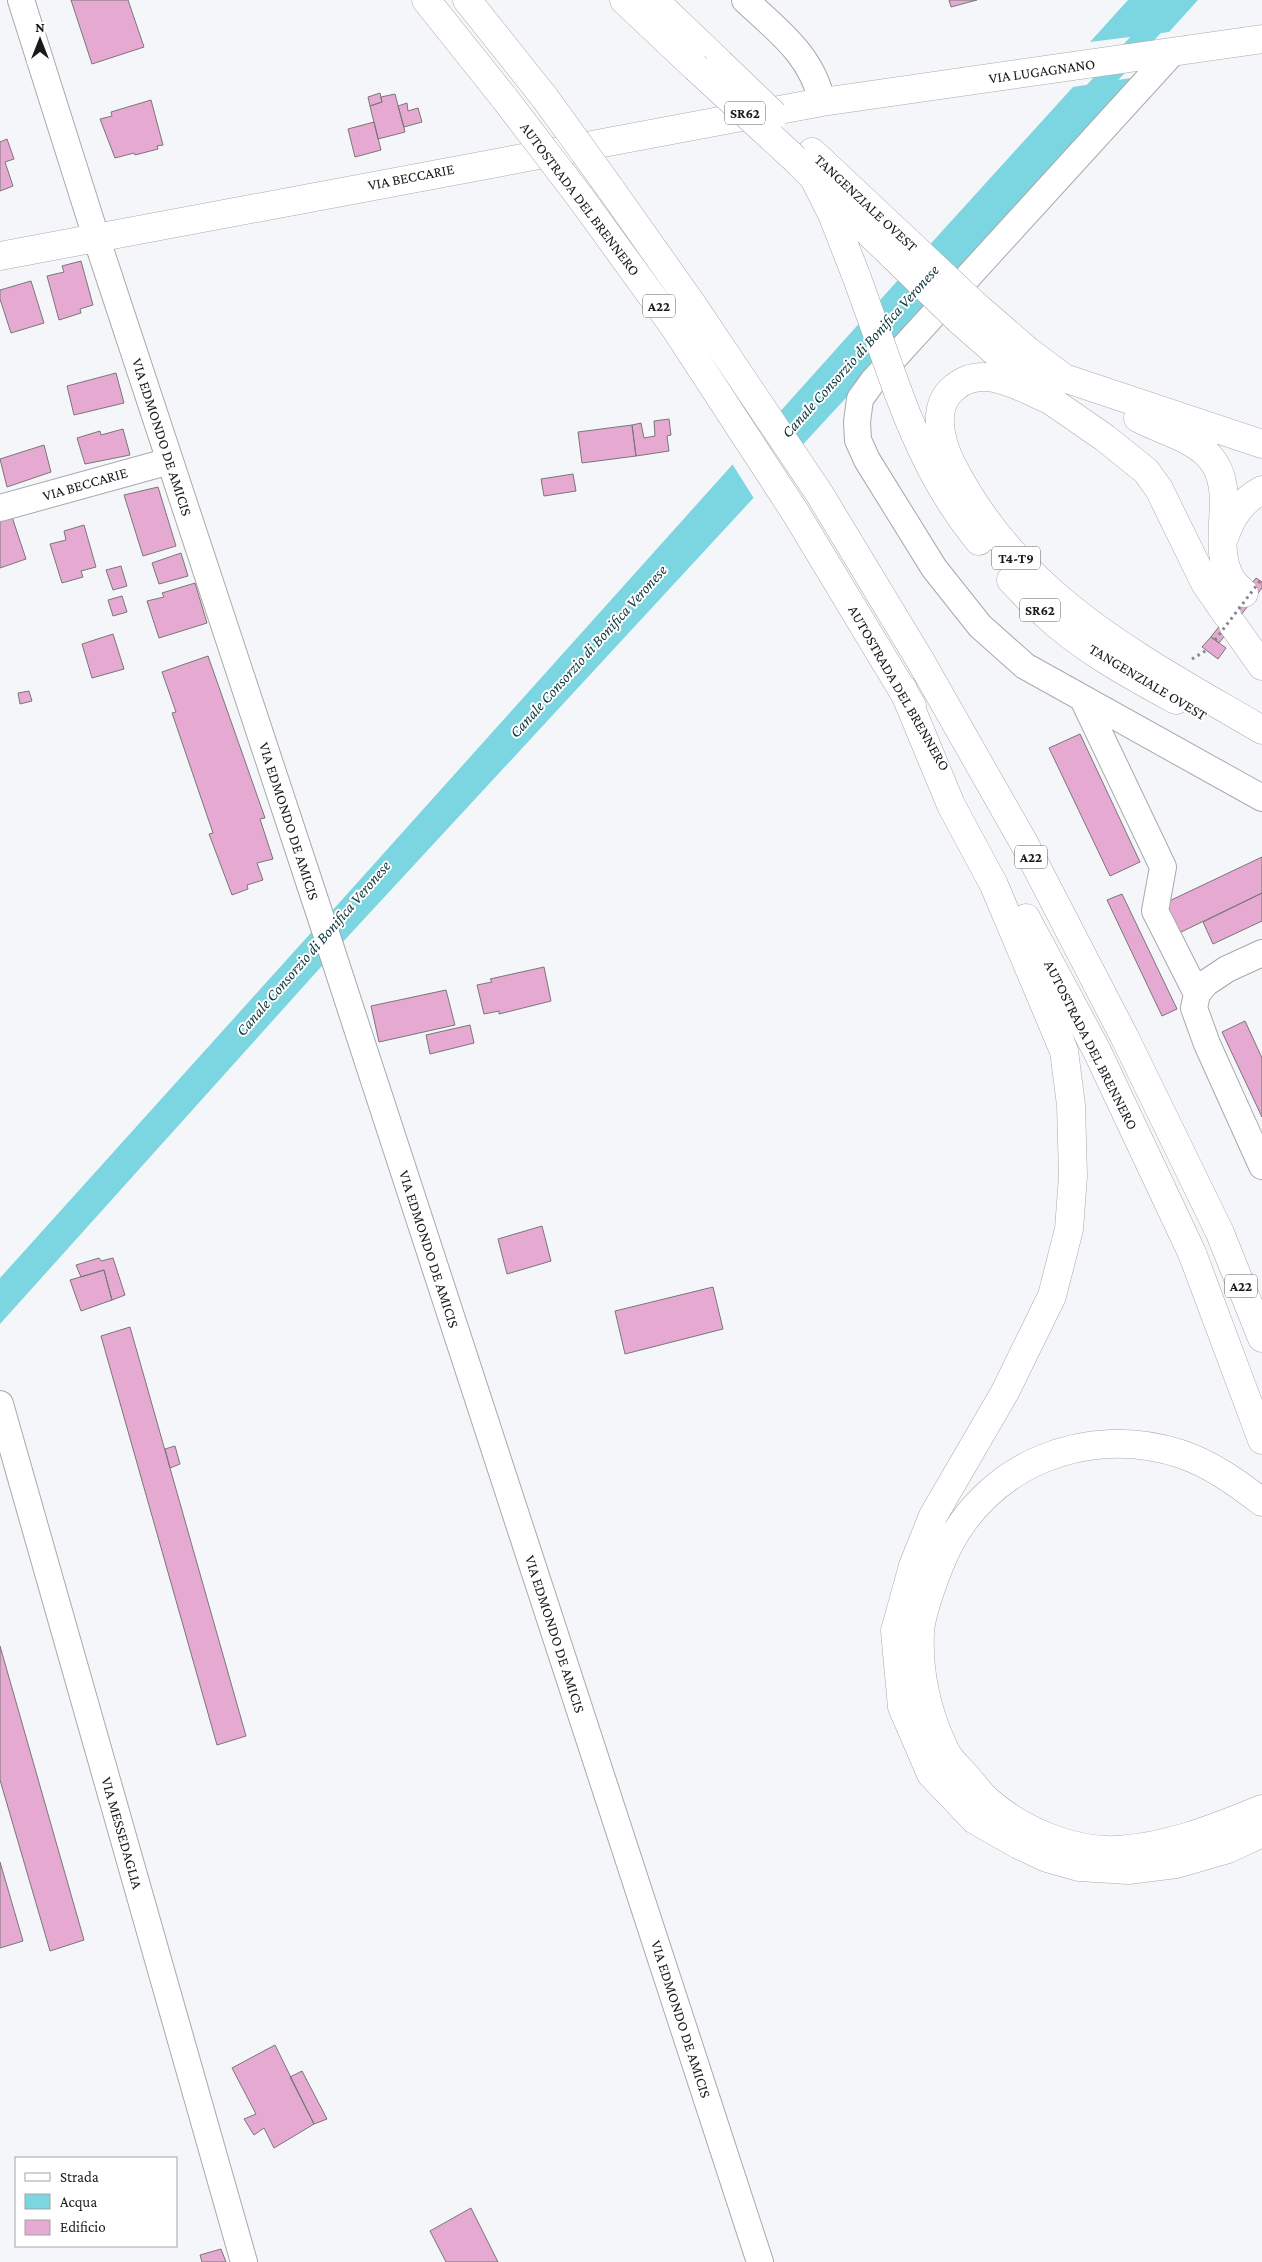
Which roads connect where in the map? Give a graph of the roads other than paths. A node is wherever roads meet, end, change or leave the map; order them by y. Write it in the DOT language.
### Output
graph roads {
  1 [pos="21,0"];
  2 [pos="426,0"];
  3 [pos="467,0"];
  4 [pos="624,0"];
  5 [pos="654,0"];
  6 [pos="745,0"];
  7 [pos="1262,39"];
  8 [pos="1167,53"];
  9 [pos="708,65"];
  10 [pos="822,102"];
  11 [pos="807,163"];
  12 [pos="96,237"];
  13 [pos="0,256"];
  14 [pos="1057,389"];
  15 [pos="1262,444"];
  16 [pos="170,461"];
  17 [pos="1262,490"];
  18 [pos="0,508"];
  19 [pos="1222,547"];
  20 [pos="1255,595"];
  21 [pos="1262,666"];
  22 [pos="903,690"];
  23 [pos="1083,700"];
  24 [pos="1262,730"];
  25 [pos="1262,751"];
  26 [pos="1262,798"];
  27 [pos="1262,953"];
  28 [pos="1197,994"];
  29 [pos="1262,1166"];
  30 [pos="1220,1233"];
  31 [pos="1262,1313"];
  32 [pos="1262,1338"];
  33 [pos="0,1404"];
  34 [pos="1262,1440"];
  35 [pos="1262,1502"];
  36 [pos="1262,1809"];
  37 [pos="1262,1833"];
  38 [pos="244,2262"];
  39 [pos="760,2262"];
  1 -- 12 [label="street, VIA EDMONDO DE AMICIS"];
  2 -- 22 [label="main road, AUTOSTRADA DEL BRENNERO / A22, bridge"];
  3 -- 30 [label="main road, AUTOSTRADA DEL BRENNERO / A22, bridge"];
  4 -- 9 [label="main road, TANGENZIALE OVEST / SR62"];
  5 -- 9 [label="main road, TANGENZIALE OVEST / SR62"];
  6 -- 10 [label="street"];
  7 -- 8 [label="main road, VIA LUGAGNANO"];
  8 -- 10 [label="main road, VIA LUGAGNANO"];
  8 -- 23 [label="street"];
  9 -- 11 [label="main road, TANGENZIALE OVEST / SR62, bridge"];
  10 -- 12 [label="main road, VIA BECCARIE"];
  11 -- 14 [label="main road, TANGENZIALE OVEST / SR62, bridge"];
  11 -- 25 [label="main road, TANGENZIALE OVEST / SR62, bridge"];
  12 -- 13 [label="main road, VIA BECCARIE"];
  12 -- 16 [label="street, VIA EDMONDO DE AMICIS"];
  14 -- 15 [label="main road, TANGENZIALE OVEST / SR62"];
  14 -- 19 [label="main road"];
  14 -- 21 [label="main road"];
  14 -- 24 [label="main road, T4-T9"];
  16 -- 18 [label="street, VIA BECCARIE"];
  16 -- 39 [label="street, VIA EDMONDO DE AMICIS"];
  17 -- 19 [label="main road"];
  19 -- 20 [label="main road"];
  22 -- 34 [label="main road, AUTOSTRADA DEL BRENNERO / A22"];
  22 -- 37 [label="main road"];
  23 -- 26 [label="street"];
  23 -- 28 [label="street"];
  27 -- 28 [label="street"];
  28 -- 29 [label="street"];
  30 -- 31 [label="main road"];
  30 -- 32 [label="main road, AUTOSTRADA DEL BRENNERO / A22"];
  33 -- 38 [label="street, VIA MESSEDAGLIA"];
  35 -- 36 [label="main road"];
}
